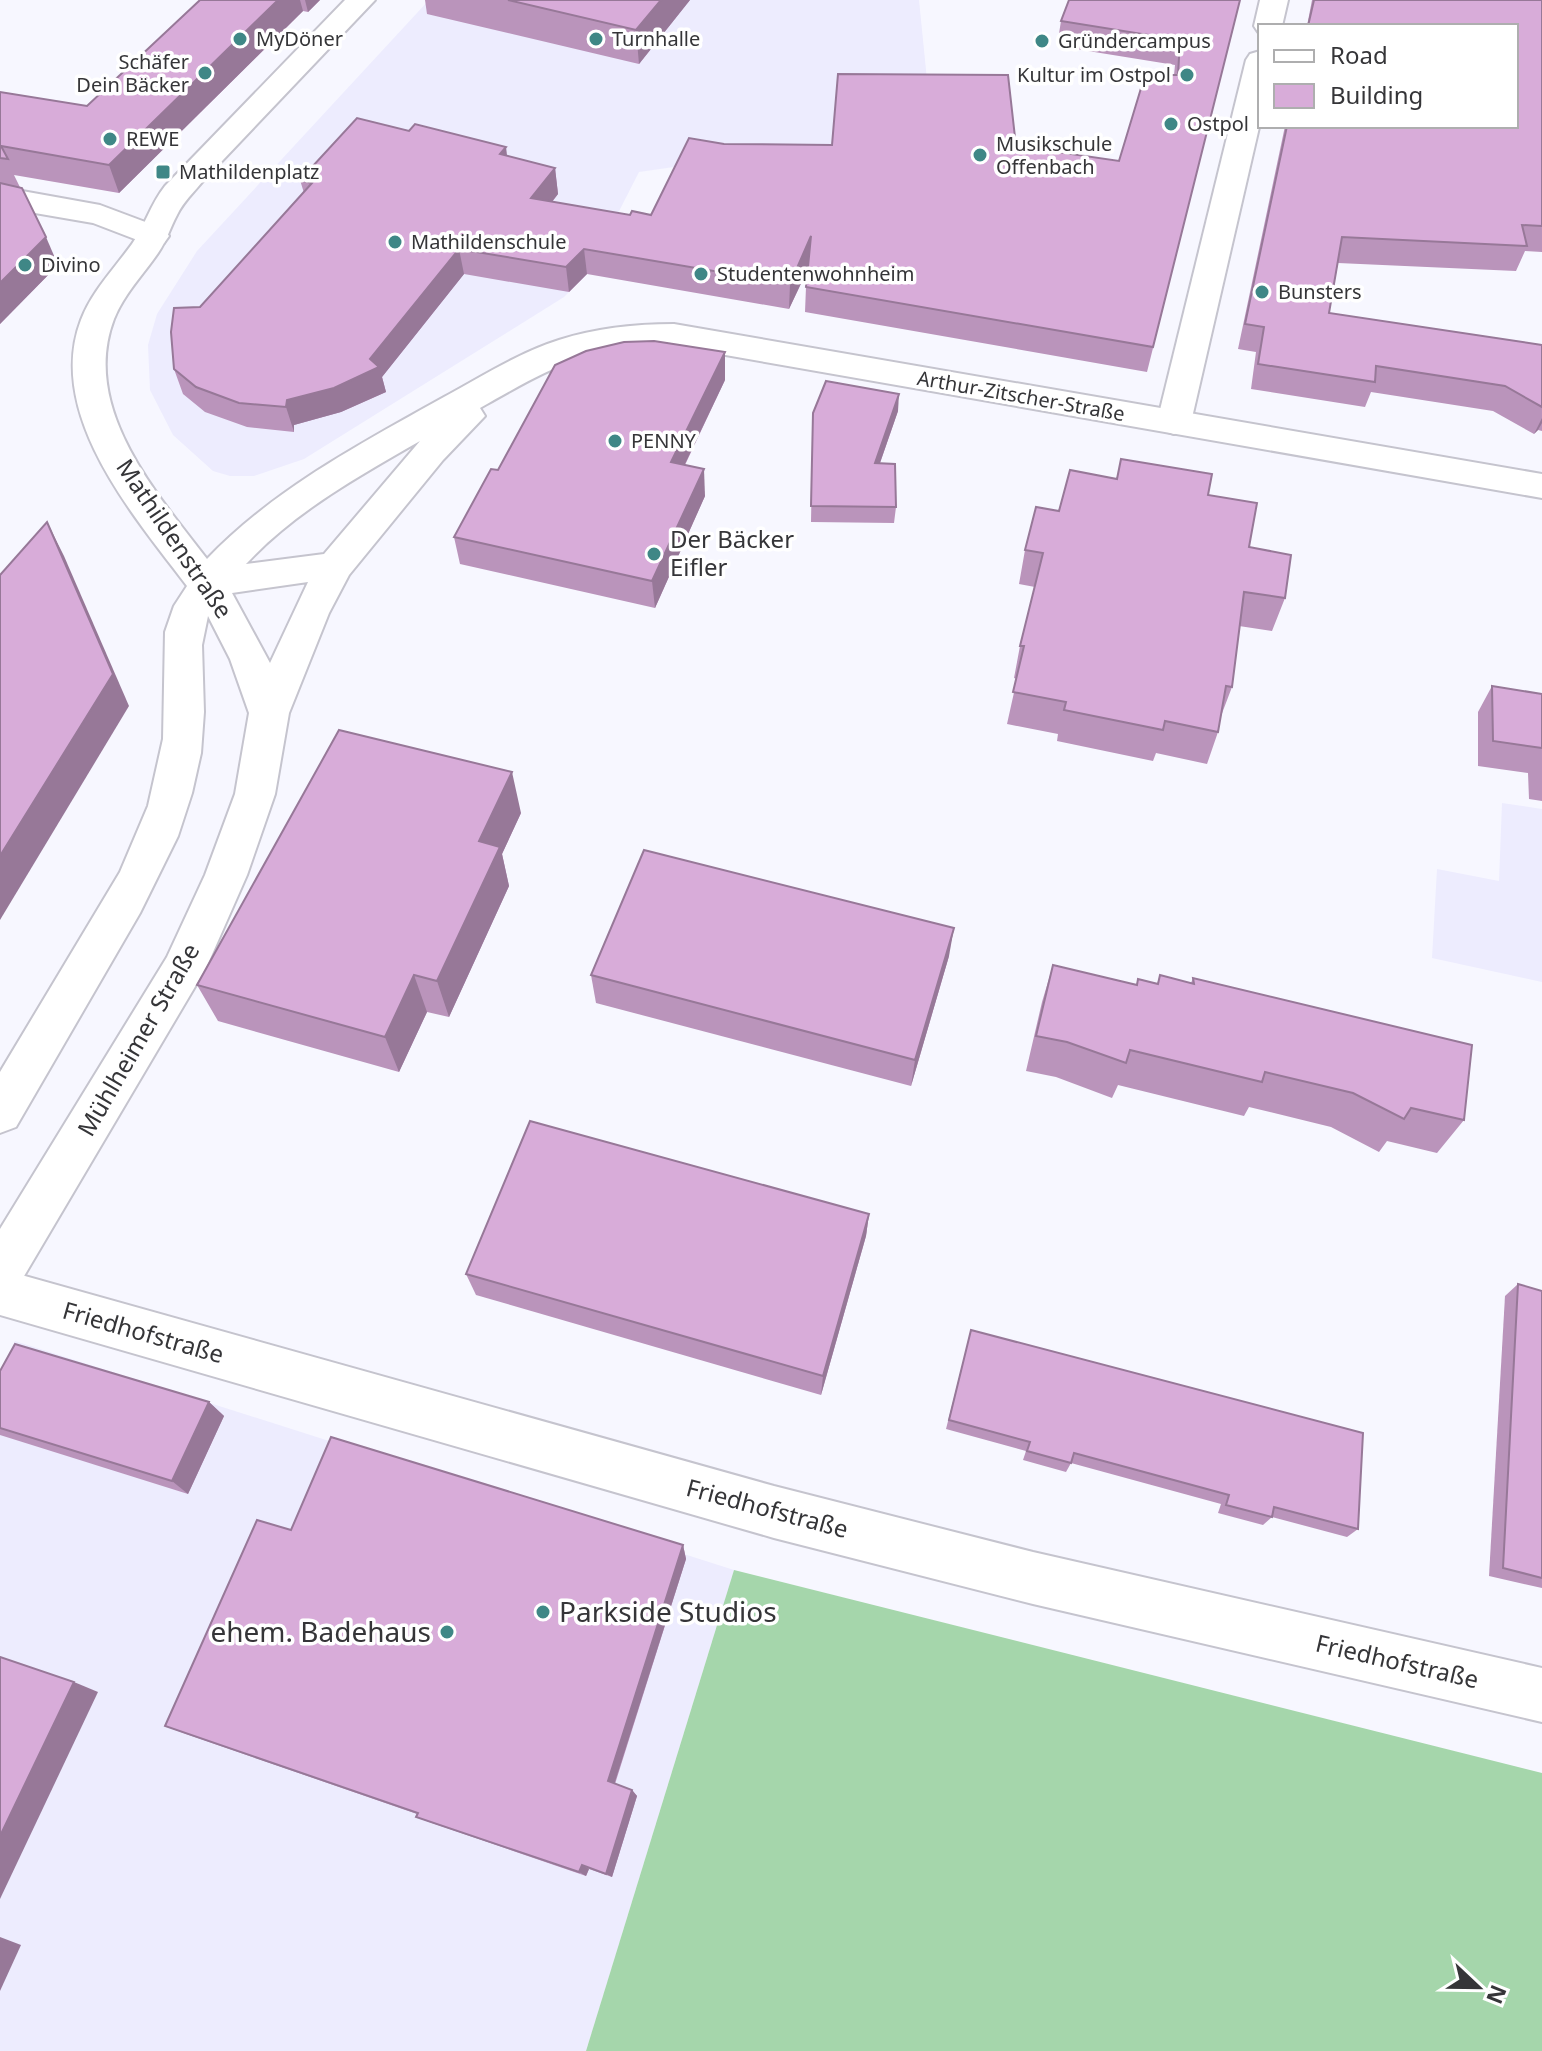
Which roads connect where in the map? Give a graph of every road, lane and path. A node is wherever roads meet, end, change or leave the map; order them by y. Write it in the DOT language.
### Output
graph roads {
  1 [pos="361,0"];
  2 [pos="1274,0"];
  3 [pos="390,1"];
  4 [pos="1268,24"];
  5 [pos="1258,68"];
  6 [pos="0,197"];
  7 [pos="153,236"];
  8 [pos="507,378"];
  9 [pos="1174,422"];
  10 [pos="1542,486"];
  11 [pos="335,567"];
  12 [pos="206,584"];
  13 [pos="290,657"];
  14 [pos="269,713"];
  15 [pos="0,1113"];
  16 [pos="0,1272"];
  17 [pos="0,1292"];
  18 [pos="1542,1695"];
  1 -- 7 [label="main road, Mathildenstraße"];
  2 -- 4 [label="main road"];
  3 -- 7 [label="main road, Mathildenstraße"];
  5 -- 9 [label="main road"];
  6 -- 7 [label="main road"];
  7 -- 12 [label="main road, Mathildenstraße"];
  8 -- 9 [label="main road, Arthur-Zitscher-Straße"];
  8 -- 11 [label="main road, Arthur-Zitscher-Straße"];
  8 -- 12 [label="main road, Arthur-Zitscher-Straße"];
  9 -- 10 [label="main road, Arthur-Zitscher-Straße"];
  11 -- 12 [label="main road"];
  11 -- 13 [label="main road, Arthur-Zitscher-Straße"];
  12 -- 14 [label="main road, Mathildenstraße"];
  12 -- 15 [label="main road"];
  13 -- 14 [label="main road, Mühlheimer Straße"];
  14 -- 16 [label="main road, Mühlheimer Straße"];
  17 -- 18 [label="main road, Friedhofstraße"];
}
